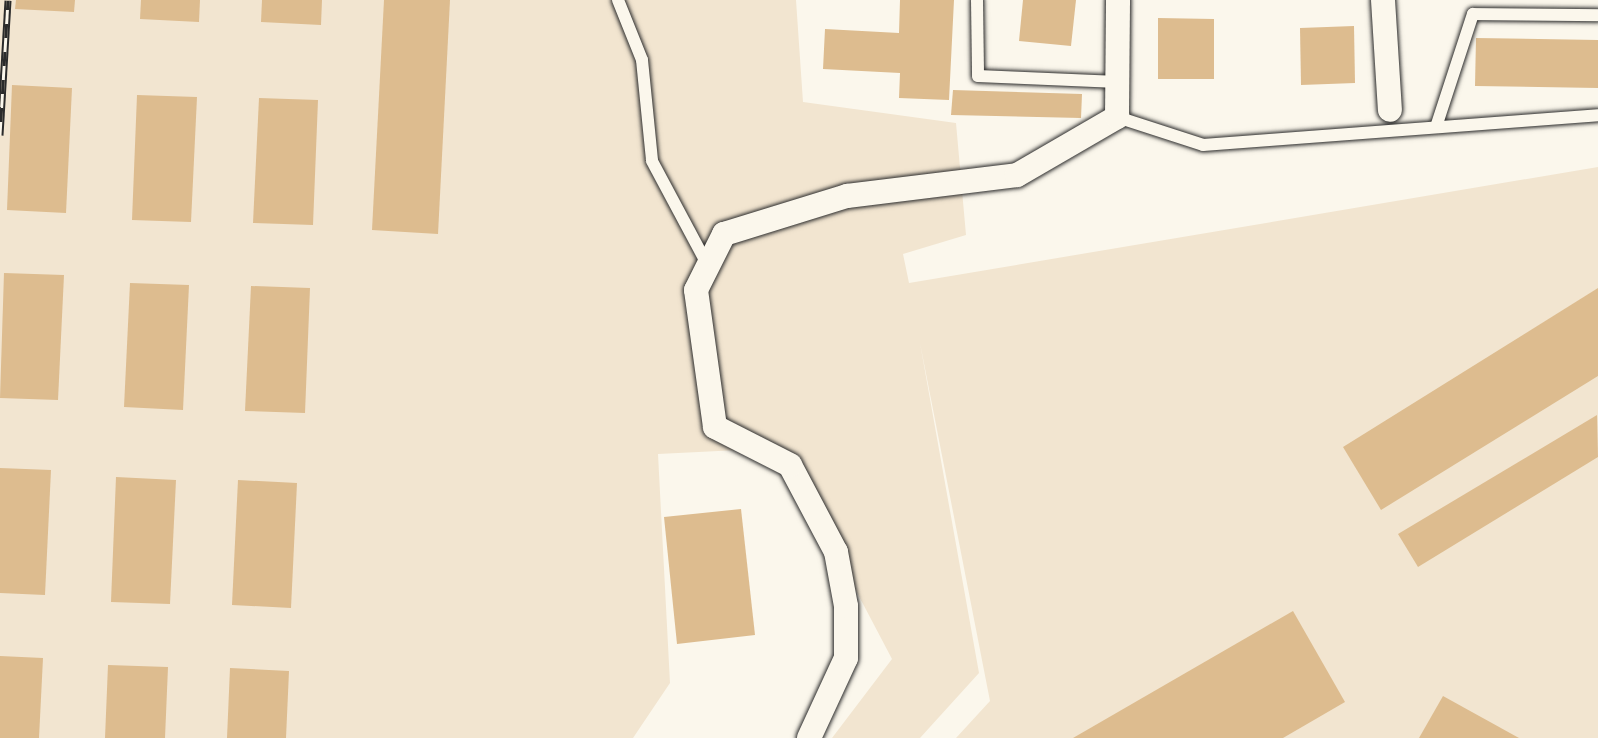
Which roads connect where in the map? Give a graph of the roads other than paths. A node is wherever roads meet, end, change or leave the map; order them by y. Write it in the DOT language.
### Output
graph roads {
  1 [pos="618,0"];
  2 [pos="977,0"];
  3 [pos="1118,0"];
  4 [pos="1383,0"];
  5 [pos="1598,15"];
  6 [pos="1118,82"];
  7 [pos="1390,110"];
  8 [pos="1598,115"];
  9 [pos="1117,117"];
  10 [pos="1436,127"];
  11 [pos="708,266"];
  12 [pos="809,738"];
  1 -- 11 [label="lane"];
  2 -- 6 [label="lane"];
  3 -- 6 [label="street"];
  4 -- 7 [label="street"];
  5 -- 10 [label="lane"];
  6 -- 9 [label="street"];
  8 -- 10 [label="lane"];
  9 -- 10 [label="lane"];
  9 -- 11 [label="street"];
  11 -- 12 [label="street"];
}
